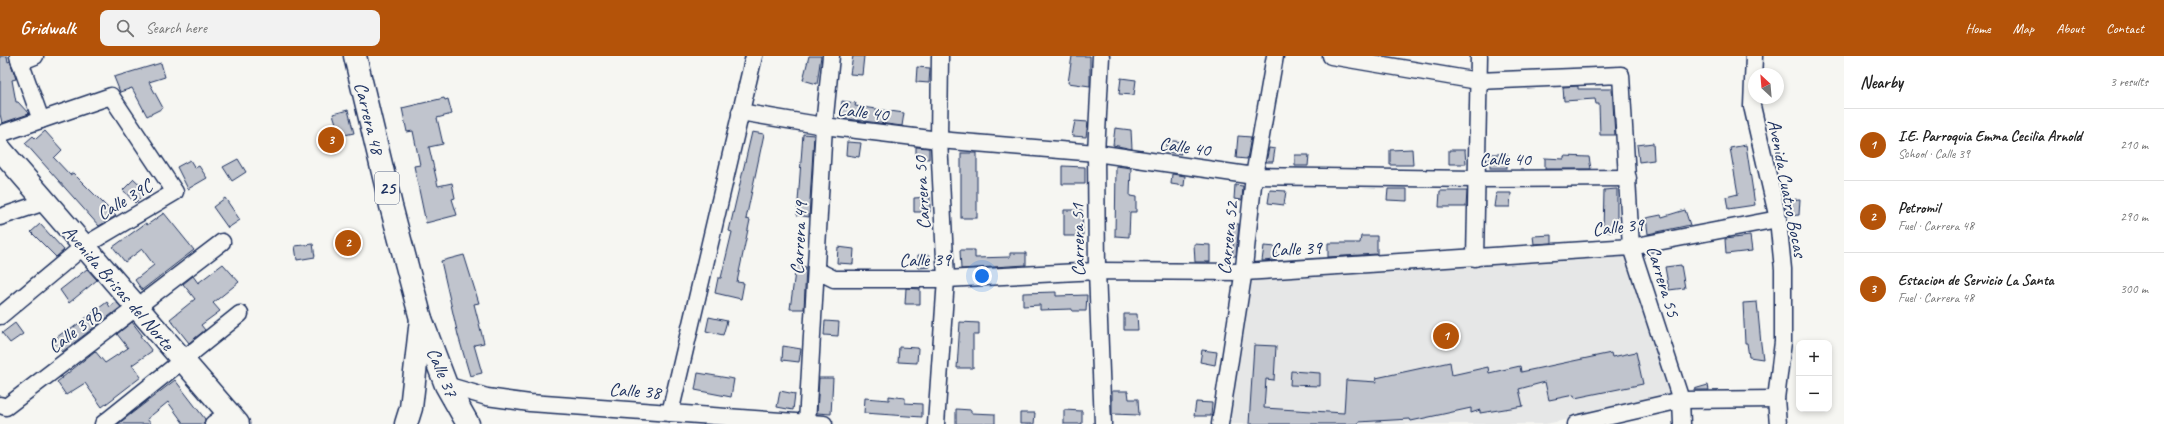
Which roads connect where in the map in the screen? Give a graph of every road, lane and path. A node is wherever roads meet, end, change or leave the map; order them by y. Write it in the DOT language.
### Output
graph roads {
  1 [pos="355,56"];
  2 [pos="754,56"];
  3 [pos="831,56"];
  4 [pos="940,56"];
  5 [pos="1101,56"];
  6 [pos="1275,56"];
  7 [pos="1332,56"];
  8 [pos="1479,56"];
  9 [pos="1754,56"];
  10 [pos="25,58"];
  11 [pos="1392,61"];
  12 [pos="1478,81"];
  13 [pos="740,112"];
  14 [pos="41,120"];
  15 [pos="824,126"];
  16 [pos="0,134"];
  17 [pos="939,140"];
  18 [pos="0,149"];
  19 [pos="1096,153"];
  20 [pos="1254,176"];
  21 [pos="1628,178"];
  22 [pos="1477,179"];
  23 [pos="45,202"];
  24 [pos="0,217"];
  25 [pos="1778,219"];
  26 [pos="222,242"];
  27 [pos="84,246"];
  28 [pos="1631,247"];
  29 [pos="1475,258"];
  30 [pos="816,270"];
  31 [pos="1097,271"];
  32 [pos="1244,272"];
  33 [pos="946,279"];
  34 [pos="137,307"];
  35 [pos="240,314"];
  36 [pos="0,316"];
  37 [pos="421,318"];
  38 [pos="182,360"];
  39 [pos="446,384"];
  40 [pos="1776,399"];
  41 [pos="1681,400"];
  42 [pos="3,406"];
  43 [pos="670,413"];
  44 [pos="650,418"];
  45 [pos="227,420"];
  46 [pos="807,423"];
  47 [pos="103,424"];
  48 [pos="406,424"];
  49 [pos="468,424"];
  50 [pos="824,424"];
  51 [pos="936,424"];
  52 [pos="1103,424"];
  53 [pos="1220,424"];
  54 [pos="1576,424"];
  55 [pos="1682,424"];
  56 [pos="1778,424"];
  1 -- 37 [label="main road, Carrera 48 / 25"];
  2 -- 13 [label="street"];
  3 -- 15 [label="street, Carrera 49"];
  4 -- 17 [label="street, Carrera 50"];
  5 -- 19 [label="street, Carrera 51"];
  6 -- 20 [label="street, Carrera 52"];
  7 -- 11 [label="street"];
  8 -- 12 [label="street"];
  9 -- 25 [label="street, Avenida Cuatro Bocas"];
  10 -- 14 [label="street"];
  11 -- 12 [label="street"];
  12 -- 21 [label="street, Carrera 55"];
  12 -- 22 [label="street"];
  13 -- 15 [label="street, Calle 40"];
  13 -- 43 [label="street"];
  14 -- 16 [label="street"];
  14 -- 27 [label="street, Calle 39C"];
  15 -- 17 [label="street, Calle 40"];
  15 -- 30 [label="street, Carrera 49"];
  17 -- 19 [label="street, Calle 40"];
  17 -- 33 [label="street, Carrera 50"];
  18 -- 23 [label="main road, Avenida Brisas del Norte"];
  19 -- 20 [label="street, Calle 40"];
  19 -- 31 [label="street, Carrera 51"];
  20 -- 22 [label="street, Calle 40"];
  20 -- 32 [label="street, Carrera 52"];
  21 -- 22 [label="street, Calle 40"];
  21 -- 28 [label="street, Carrera 55"];
  22 -- 29 [label="street"];
  23 -- 24 [label="street"];
  23 -- 27 [label="main road, Avenida Brisas del Norte"];
  25 -- 28 [label="street, Calle 39"];
  25 -- 40 [label="street, Avenida Cuatro Bocas"];
  26 -- 34 [label="street, Calle 39B"];
  27 -- 34 [label="main road, Avenida Brisas del Norte"];
  27 -- 36 [label="street, Calle 39C"];
  28 -- 29 [label="street, Calle 39"];
  28 -- 41 [label="street, Carrera 55"];
  29 -- 32 [label="street, Calle 39"];
  30 -- 33 [label="street, Calle 39"];
  30 -- 46 [label="street, Carrera 49"];
  31 -- 32 [label="street, Calle 39"];
  31 -- 33 [label="street, Calle 39"];
  31 -- 52 [label="street, Carrera 51"];
  32 -- 53 [label="street, Carrera 52"];
  33 -- 51 [label="street, Carrera 50"];
  34 -- 38 [label="main road, Avenida Brisas del Norte"];
  34 -- 42 [label="street, Calle 39B"];
  35 -- 38 [label="street"];
  37 -- 39 [label="main road, Calle 37 / 25"];
  37 -- 48 [label="main road"];
  38 -- 45 [label="main road, Avenida Brisas del Norte"];
  38 -- 47 [label="street"];
  39 -- 44 [label="street, Calle 38"];
  39 -- 49 [label="main road, Calle 37 / 25"];
  40 -- 41 [label="street"];
  40 -- 56 [label="street, Avenida Cuatro Bocas"];
  41 -- 54 [label="street"];
  41 -- 55 [label="street, Carrera 55"];
  43 -- 44 [label="street, Calle 38"];
  43 -- 46 [label="street, Calle 38"];
  46 -- 50 [label="street, Calle 38"];
}
